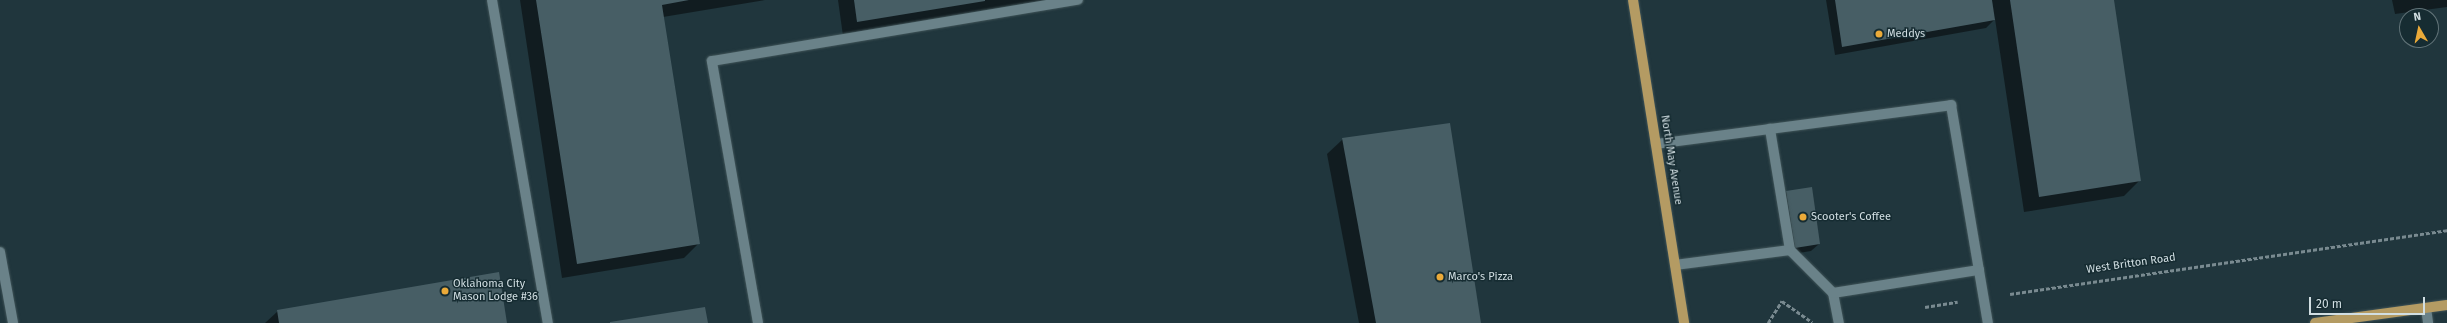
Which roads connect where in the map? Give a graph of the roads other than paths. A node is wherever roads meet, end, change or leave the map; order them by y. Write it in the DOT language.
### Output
graph roads {
  1 [pos="492,0"];
  2 [pos="1078,0"];
  3 [pos="1633,0"];
  4 [pos="1770,129"];
  5 [pos="1656,144"];
  6 [pos="1790,250"];
  7 [pos="0,252"];
  8 [pos="1675,265"];
  9 [pos="1979,270"];
  10 [pos="1833,293"];
  11 [pos="2447,305"];
  12 [pos="2426,308"];
  13 [pos="2338,321"];
  14 [pos="13,323"];
  15 [pos="548,323"];
  16 [pos="758,323"];
  17 [pos="1684,323"];
  18 [pos="1839,323"];
  19 [pos="1988,323"];
  20 [pos="2315,323"];
  21 [pos="2428,323"];
  1 -- 15 [label="street"];
  2 -- 16 [label="street"];
  3 -- 5 [label="main road, North May Avenue"];
  4 -- 5 [label="street"];
  4 -- 6 [label="street"];
  4 -- 9 [label="street"];
  5 -- 8 [label="main road, North May Avenue"];
  6 -- 8 [label="street"];
  6 -- 10 [label="street"];
  7 -- 14 [label="street"];
  8 -- 17 [label="main road, North May Avenue"];
  9 -- 10 [label="street"];
  9 -- 19 [label="street"];
  10 -- 18 [label="street"];
  11 -- 12 [label="main road"];
  12 -- 13 [label="main road"];
  12 -- 21 [label="street"];
  13 -- 20 [label="main road"];
}
